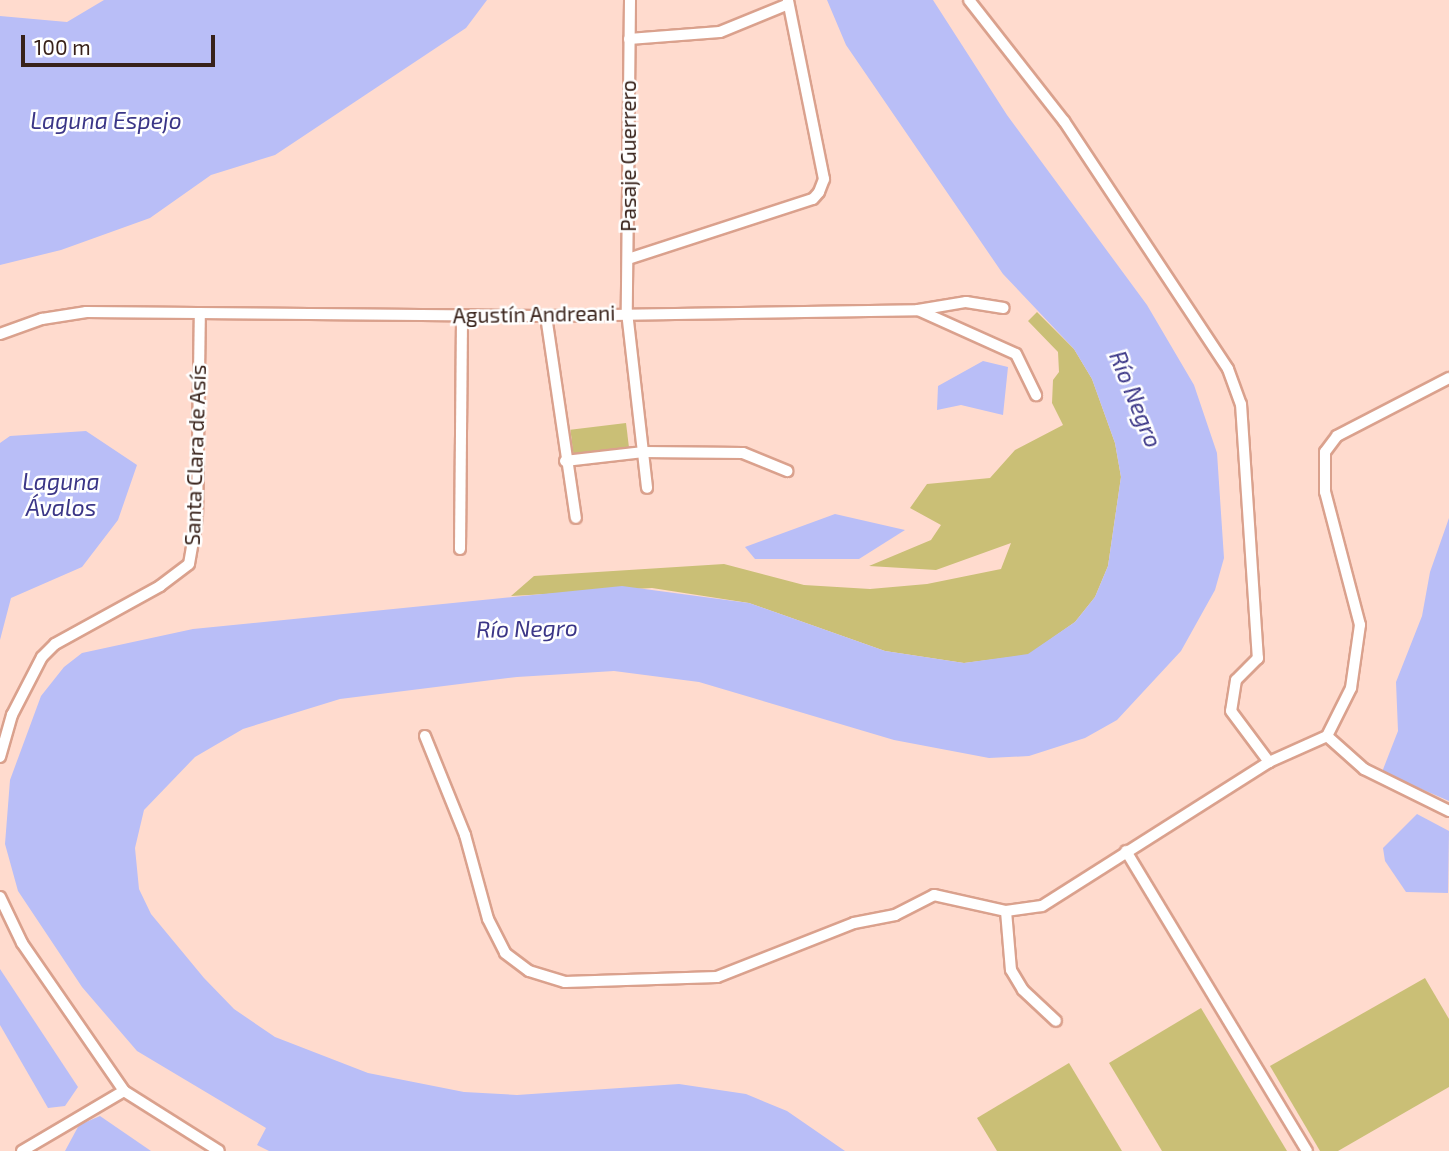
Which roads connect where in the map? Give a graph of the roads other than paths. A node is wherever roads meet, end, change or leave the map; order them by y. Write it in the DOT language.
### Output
graph roads {
  1 [pos="630,0"];
  2 [pos="969,0"];
  3 [pos="787,3"];
  4 [pos="629,39"];
  5 [pos="628,259"];
  6 [pos="1004,308"];
  7 [pos="918,310"];
  8 [pos="627,312"];
  9 [pos="200,314"];
  10 [pos="462,315"];
  11 [pos="546,316"];
  12 [pos="0,334"];
  13 [pos="1449,378"];
  14 [pos="1036,395"];
  15 [pos="643,452"];
  16 [pos="565,461"];
  17 [pos="787,471"];
  18 [pos="647,488"];
  19 [pos="576,518"];
  20 [pos="460,549"];
  21 [pos="425,736"];
  22 [pos="1327,736"];
  23 [pos="0,757"];
  24 [pos="1269,762"];
  25 [pos="1449,811"];
  26 [pos="1126,851"];
  27 [pos="0,897"];
  28 [pos="1006,911"];
  29 [pos="1056,1021"];
  30 [pos="124,1091"];
  31 [pos="22,1151"];
  32 [pos="219,1151"];
  33 [pos="1307,1151"];
  1 -- 4 [label="street, Pasaje Guerrero"];
  2 -- 24 [label="street"];
  3 -- 4 [label="street"];
  3 -- 5 [label="street"];
  4 -- 5 [label="street, Pasaje Guerrero"];
  5 -- 8 [label="street, Pasaje Guerrero"];
  6 -- 7 [label="street"];
  7 -- 8 [label="street, Agustín Andreani"];
  7 -- 14 [label="street, Agustín Andreani"];
  8 -- 11 [label="street, Agustín Andreani"];
  8 -- 15 [label="street, Pasaje Guerrero"];
  9 -- 10 [label="street, Agustín Andreani"];
  9 -- 12 [label="street, Agustín Andreani"];
  9 -- 23 [label="street, Santa Clara de Asís"];
  10 -- 11 [label="street, Agustín Andreani"];
  10 -- 20 [label="street"];
  11 -- 16 [label="street"];
  13 -- 22 [label="street"];
  15 -- 16 [label="street"];
  15 -- 17 [label="street"];
  15 -- 18 [label="street, Pasaje Guerrero"];
  16 -- 19 [label="street"];
  21 -- 28 [label="street"];
  22 -- 24 [label="street"];
  22 -- 25 [label="street"];
  24 -- 26 [label="street"];
  26 -- 28 [label="street"];
  26 -- 33 [label="street"];
  27 -- 30 [label="street"];
  28 -- 29 [label="street"];
  30 -- 31 [label="street"];
  30 -- 32 [label="street"];
}
